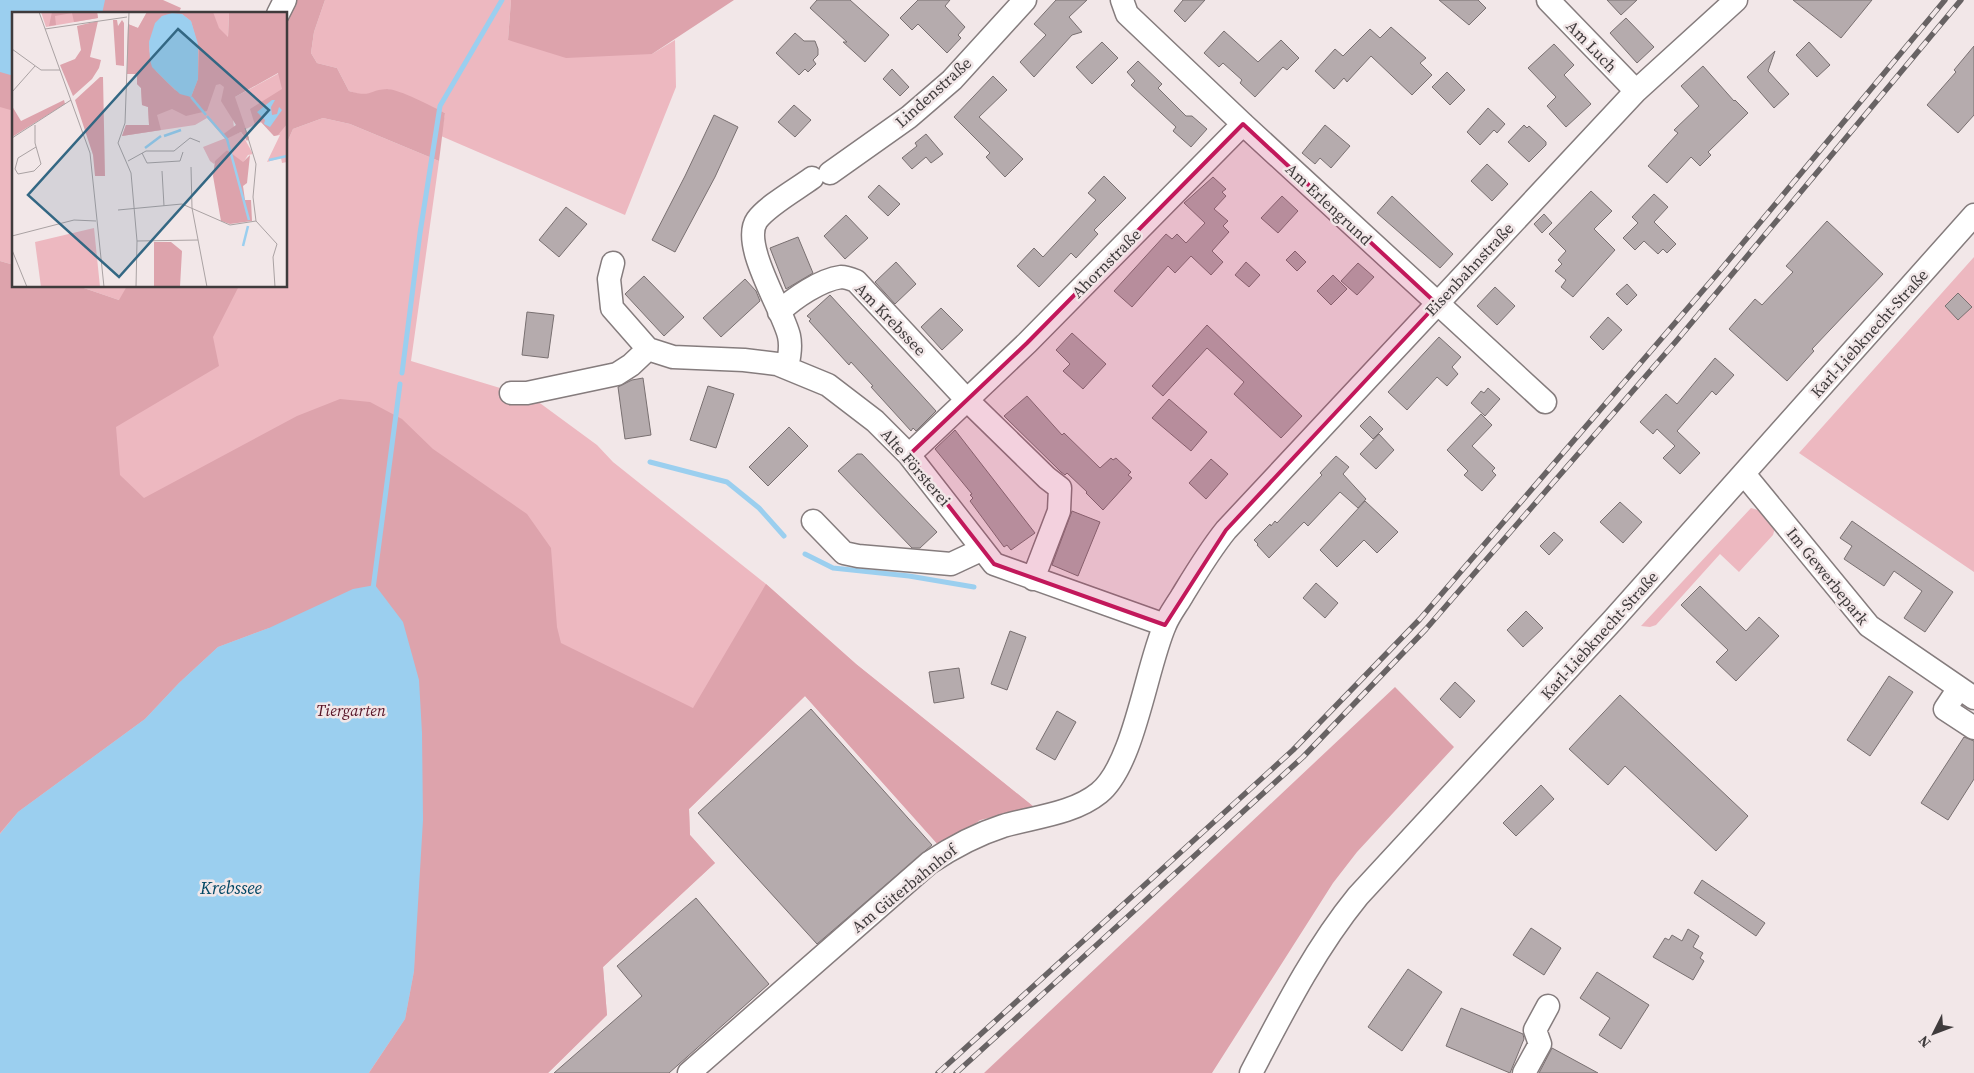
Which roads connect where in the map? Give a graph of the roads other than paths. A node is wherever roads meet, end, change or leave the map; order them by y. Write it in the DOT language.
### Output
graph roads {
  1 [pos="284,0"];
  2 [pos="1025,0"];
  3 [pos="1122,0"];
  4 [pos="1548,0"];
  5 [pos="1736,0"];
  6 [pos="279,12"];
  7 [pos="1636,91"];
  8 [pos="1242,124"];
  9 [pos="1974,215"];
  10 [pos="612,263"];
  11 [pos="1437,304"];
  12 [pos="779,312"];
  13 [pos="648,348"];
  14 [pos="787,367"];
  15 [pos="511,394"];
  16 [pos="966,399"];
  17 [pos="1545,402"];
  18 [pos="909,455"];
  19 [pos="1744,474"];
  20 [pos="813,521"];
  21 [pos="1212,548"];
  22 [pos="981,550"];
  23 [pos="1033,579"];
  24 [pos="1165,625"];
  25 [pos="1966,693"];
  26 [pos="1974,728"];
  27 [pos="1548,1006"];
  28 [pos="689,1073"];
  29 [pos="1251,1073"];
  30 [pos="1524,1073"];
  1 -- 6 [label="street"];
  2 -- 12 [label="street, Lindenstraße"];
  3 -- 8 [label="street, Am Erlengrund"];
  4 -- 7 [label="street, Am Luch"];
  5 -- 7 [label="street, Eisenbahnstraße"];
  7 -- 11 [label="street, Eisenbahnstraße"];
  8 -- 11 [label="street, Am Erlengrund"];
  8 -- 16 [label="street, Ahornstraße"];
  9 -- 19 [label="street, Karl-Liebknecht-Straße"];
  10 -- 13 [label="street, Alte Försterei"];
  11 -- 17 [label="street, Am Erlengrund"];
  11 -- 21 [label="street, Eisenbahnstraße"];
  12 -- 14 [label="street"];
  12 -- 16 [label="street, Am Krebssee"];
  13 -- 14 [label="street, Alte Försterei"];
  13 -- 15 [label="street"];
  14 -- 18 [label="street, Alte Försterei"];
  16 -- 18 [label="street"];
  16 -- 23 [label="street, Am Krebssee"];
  18 -- 22 [label="street, Alte Försterei"];
  19 -- 25 [label="street, Im Gewerbepark"];
  19 -- 29 [label="street, Karl-Liebknecht-Straße"];
  20 -- 22 [label="street"];
  21 -- 24 [label="street, Am Güterbahnhof"];
  22 -- 23 [label="street, Alte Försterei"];
  23 -- 24 [label="street, Alte Försterei"];
  24 -- 28 [label="street, Am Güterbahnhof"];
  25 -- 26 [label="street"];
  27 -- 30 [label="street"];
}
